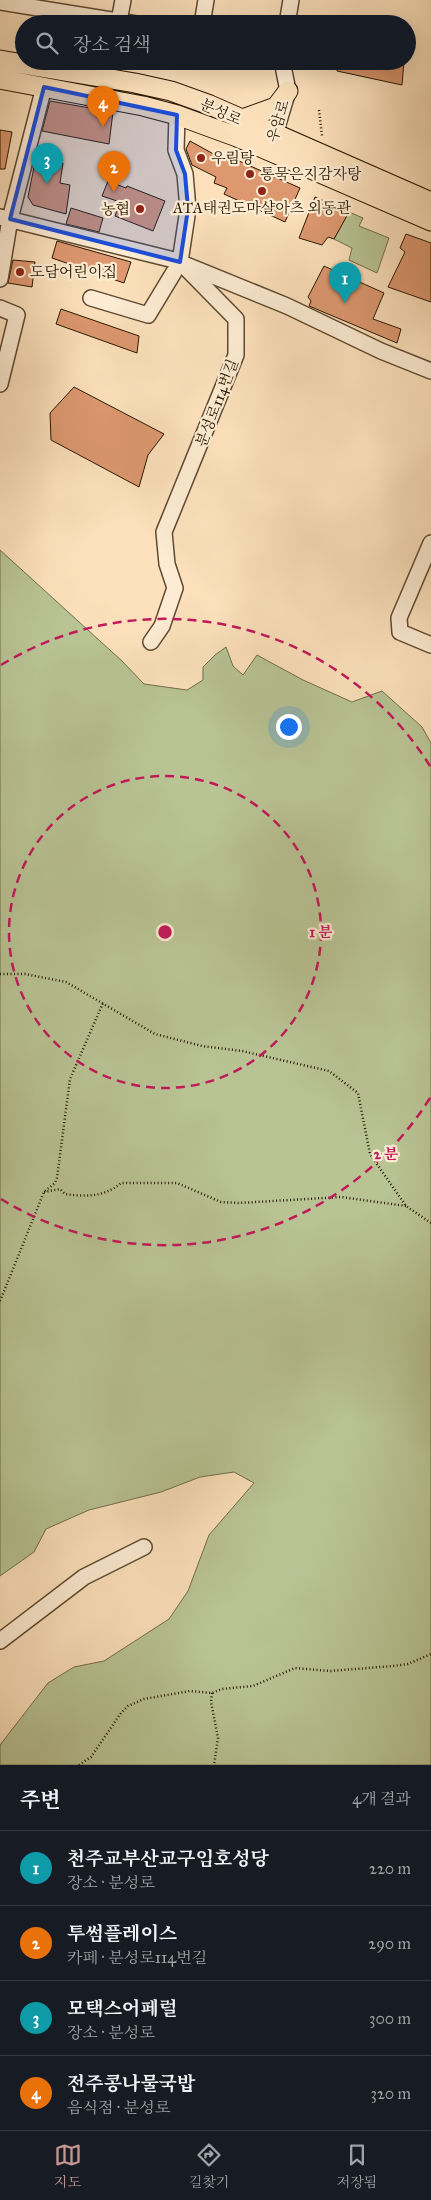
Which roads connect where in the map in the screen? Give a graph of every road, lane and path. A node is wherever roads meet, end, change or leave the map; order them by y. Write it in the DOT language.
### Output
graph roads {
  1 [pos="123,0"];
  2 [pos="206,0"];
  3 [pos="291,0"];
  4 [pos="0,2"];
  5 [pos="41,4"];
  6 [pos="91,15"];
  7 [pos="120,15"];
  8 [pos="204,15"];
  9 [pos="288,15"];
  10 [pos="0,60"];
  11 [pos="15,63"];
  12 [pos="59,70"];
  13 [pos="284,70"];
  14 [pos="0,79"];
  15 [pos="44,86"];
  16 [pos="288,91"];
  17 [pos="177,115"];
  18 [pos="240,120"];
  19 [pos="272,143"];
  20 [pos="431,202"];
  21 [pos="5,218"];
  22 [pos="431,221"];
  23 [pos="101,250"];
  24 [pos="177,267"];
  25 [pos="0,279"];
  26 [pos="91,298"];
  27 [pos="0,308"];
  28 [pos="431,371"];
  29 [pos="0,384"];
  30 [pos="431,543"];
  31 [pos="151,642"];
  32 [pos="431,645"];
  33 [pos="0,974"];
  34 [pos="103,1003"];
  35 [pos="44,1192"];
  36 [pos="406,1206"];
  37 [pos="431,1223"];
  38 [pos="0,1301"];
  39 [pos="144,1547"];
  40 [pos="0,1641"];
  41 [pos="431,1654"];
  42 [pos="212,1693"];
  43 [pos="79,1765"];
  44 [pos="214,1765"];
  1 -- 7 [label="street"];
  2 -- 8 [label="street"];
  3 -- 9 [label="street"];
  4 -- 5 [label="street"];
  5 -- 6 [label="street"];
  10 -- 11 [label="main road, 분성로"];
  12 -- 18 [label="main road, 분성로"];
  13 -- 16 [label="street, 우암로"];
  14 -- 15 [label="main road, 분성로"];
  15 -- 17 [label="main road, 분성로"];
  15 -- 21 [label="street"];
  16 -- 18 [label="main road"];
  16 -- 19 [label="street, 우암로"];
  17 -- 19 [label="main road, 분성로"];
  17 -- 24 [label="street"];
  18 -- 19 [label="main road, 분성로"];
  19 -- 20 [label="main road, 분성로"];
  19 -- 22 [label="main road, 분성로"];
  21 -- 24 [label="street"];
  21 -- 25 [label="street"];
  23 -- 24 [label="street"];
  24 -- 26 [label="street"];
  24 -- 28 [label="street"];
  24 -- 31 [label="street, 분성로114번길"];
  27 -- 29 [label="street"];
  30 -- 32 [label="street"];
  33 -- 34 [label="path"];
  34 -- 35 [label="path"];
  34 -- 36 [label="path"];
  35 -- 36 [label="path"];
  35 -- 38 [label="path"];
  36 -- 37 [label="path"];
  39 -- 40 [label="street"];
  41 -- 42 [label="path"];
  42 -- 43 [label="path"];
  42 -- 44 [label="path"];
}
